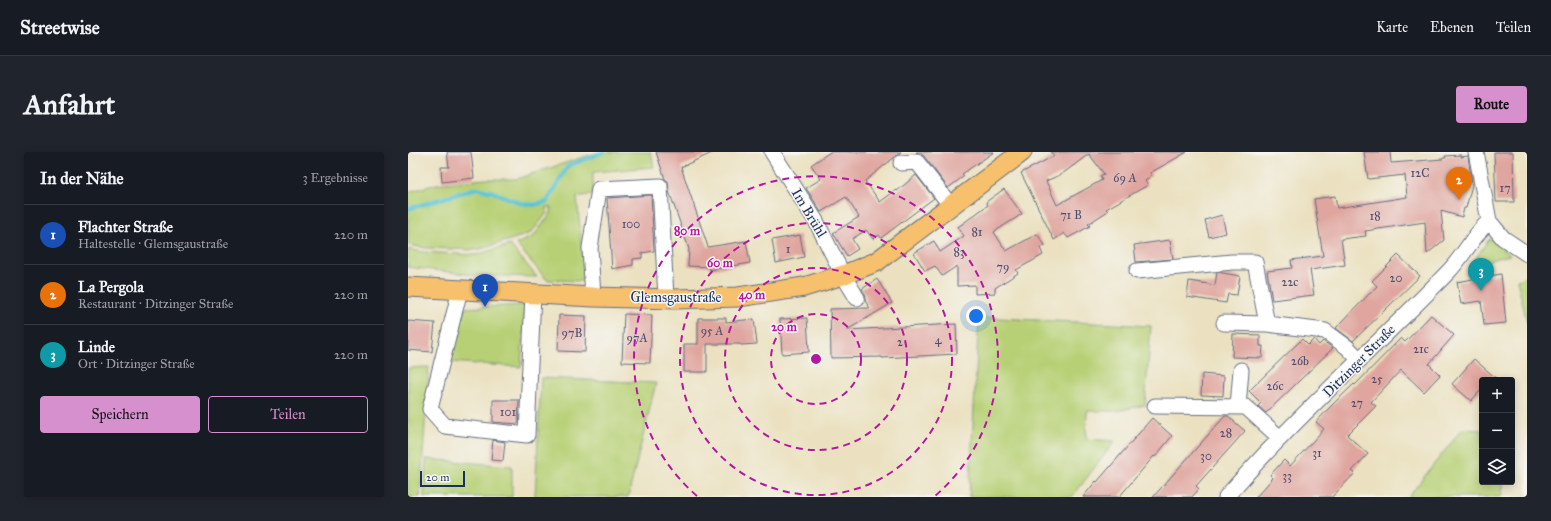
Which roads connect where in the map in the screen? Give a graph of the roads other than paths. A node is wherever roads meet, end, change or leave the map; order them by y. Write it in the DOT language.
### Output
graph roads {
  1 [pos="772,152"];
  2 [pos="1022,152"];
  3 [pos="1476,152"];
  4 [pos="901,163"];
  5 [pos="951,206"];
  6 [pos="1489,221"];
  7 [pos="1524,253"];
  8 [pos="1137,271"];
  9 [pos="843,275"];
  10 [pos="408,287"];
  11 [pos="460,290"];
  12 [pos="533,293"];
  13 [pos="593,297"];
  14 [pos="666,298"];
  15 [pos="857,298"];
  16 [pos="1224,323"];
  17 [pos="1267,324"];
  18 [pos="1360,360"];
  19 [pos="1241,370"];
  20 [pos="1155,406"];
  21 [pos="1238,407"];
  22 [pos="1280,438"];
  23 [pos="1226,497"];
  1 -- 9 [label="street, Im Brühl"];
  2 -- 5 [label="main road, Glemsgaustraße"];
  3 -- 6 [label="street"];
  4 -- 5 [label="street"];
  5 -- 9 [label="main road, Glemsgaustraße"];
  6 -- 7 [label="street"];
  6 -- 18 [label="street, Ditzinger Straße"];
  8 -- 17 [label="street"];
  9 -- 14 [label="main road, Glemsgaustraße"];
  9 -- 15 [label="street, Im Brühl"];
  10 -- 11 [label="main road, Glemsgaustraße"];
  11 -- 12 [label="main road, Glemsgaustraße"];
  11 -- 12 [label="street"];
  12 -- 13 [label="main road, Glemsgaustraße"];
  13 -- 14 [label="main road, Glemsgaustraße"];
  13 -- 14 [label="street"];
  16 -- 17 [label="street"];
  17 -- 18 [label="street"];
  18 -- 22 [label="street, Ditzinger Straße"];
  19 -- 21 [label="street"];
  20 -- 21 [label="street"];
  21 -- 22 [label="street"];
  22 -- 23 [label="street, Ditzinger Straße"];
}
